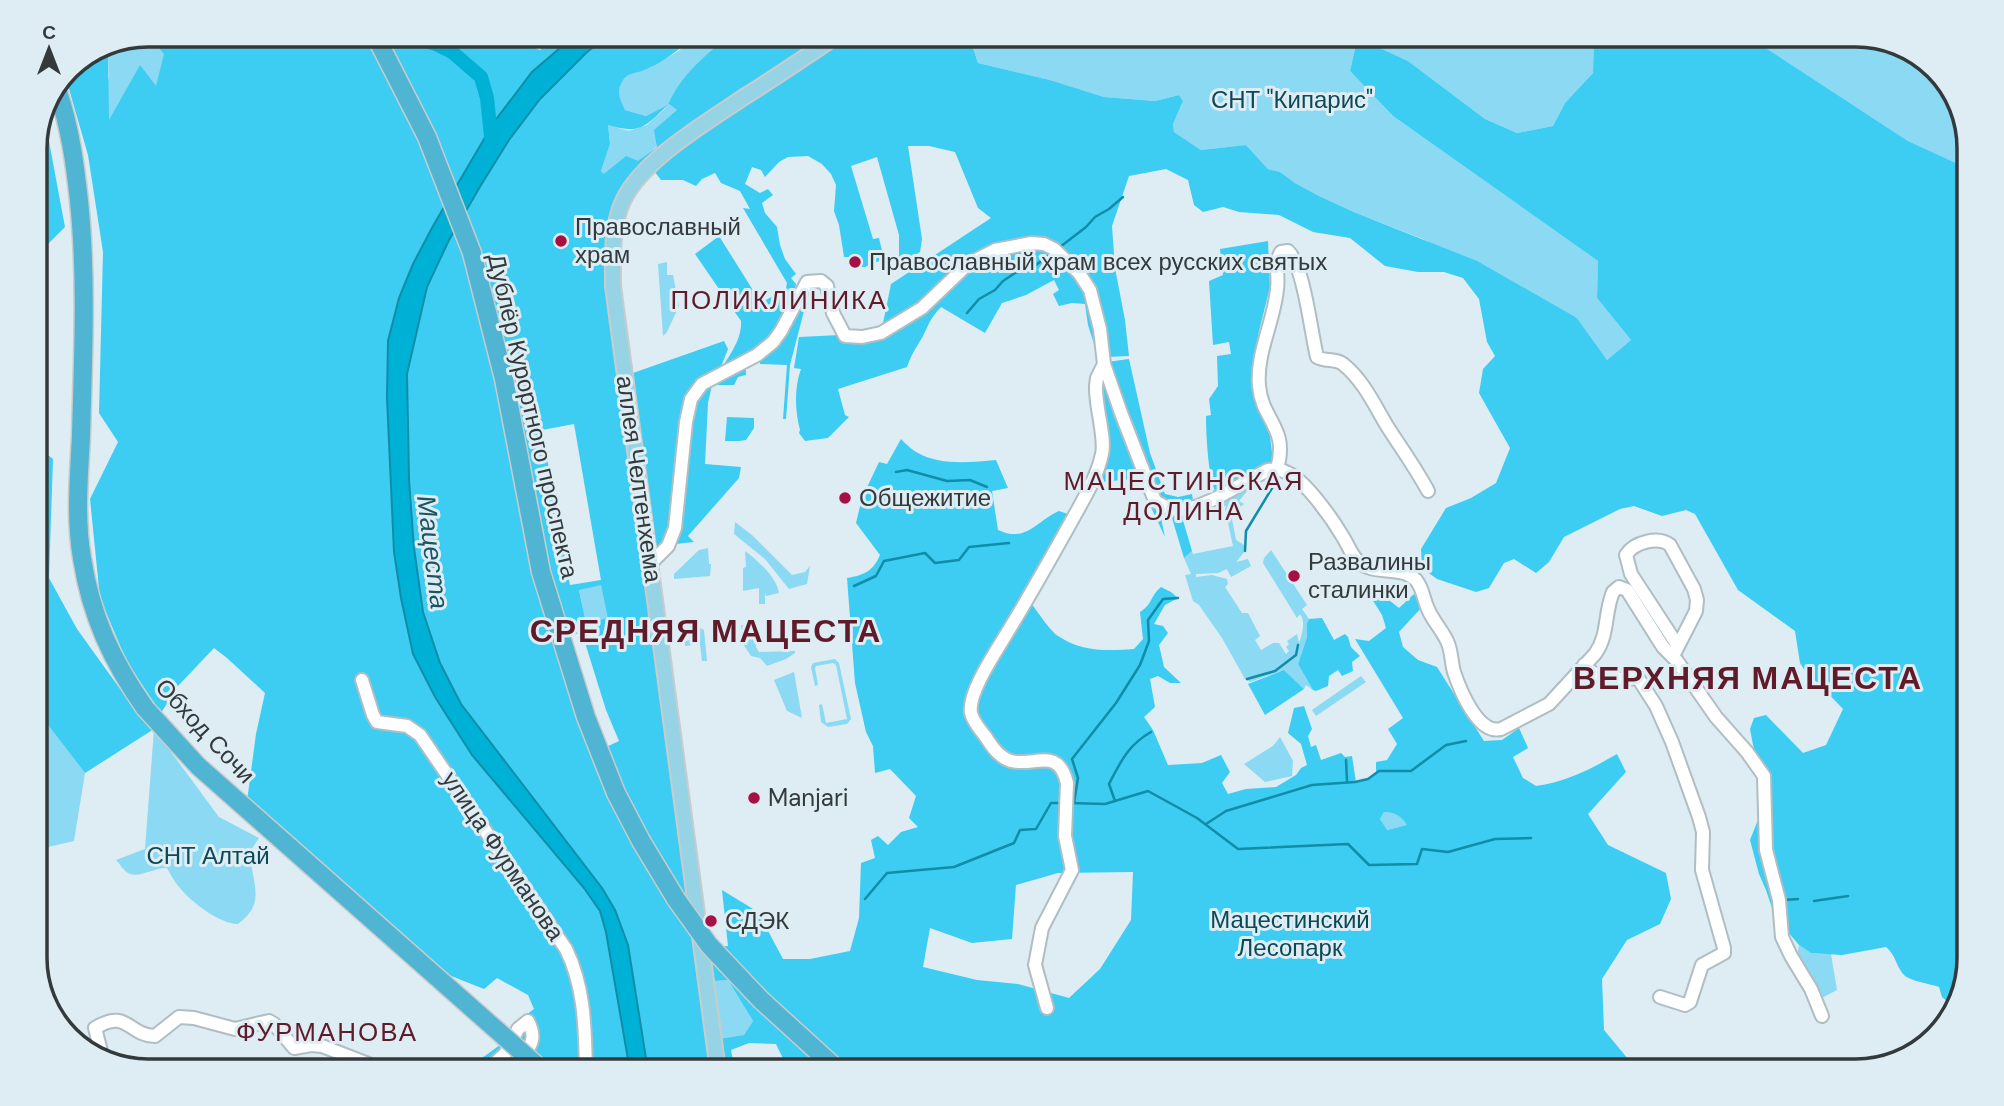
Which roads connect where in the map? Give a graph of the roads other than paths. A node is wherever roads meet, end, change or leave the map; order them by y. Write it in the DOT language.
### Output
graph roads {
  1 [pos="381,47"];
  2 [pos="820,47"];
  3 [pos="61,99"];
  4 [pos="1104,364"];
  5 [pos="1277,469"];
  6 [pos="1428,491"];
  7 [pos="651,563"];
  8 [pos="1676,651"];
  9 [pos="1584,665"];
  10 [pos="362,680"];
  11 [pos="1660,997"];
  12 [pos="1047,1008"];
  13 [pos="1822,1016"];
  14 [pos="100,1046"];
  15 [pos="356,1059"];
  16 [pos="499,1059"];
  17 [pos="522,1059"];
  18 [pos="529,1059"];
  19 [pos="585,1059"];
  20 [pos="716,1059"];
  21 [pos="826,1059"];
  1 -- 21 [label="highway, Дублёр Курортного проспекта, bridge"];
  2 -- 7 [label="main road, аллея Челтенхема"];
  3 -- 18 [label="highway, Обход Сочи, bridge"];
  4 -- 5 [label="street"];
  4 -- 7 [label="street"];
  4 -- 12 [label="street"];
  5 -- 6 [label="street"];
  5 -- 9 [label="street"];
  7 -- 20 [label="main road, аллея Челтенхема"];
  8 -- 8 [label="street"];
  8 -- 9 [label="street"];
  8 -- 13 [label="street"];
  9 -- 11 [label="street"];
  10 -- 19 [label="street, улица Фурманова"];
  14 -- 15 [label="street"];
  16 -- 17 [label="street"];
}
